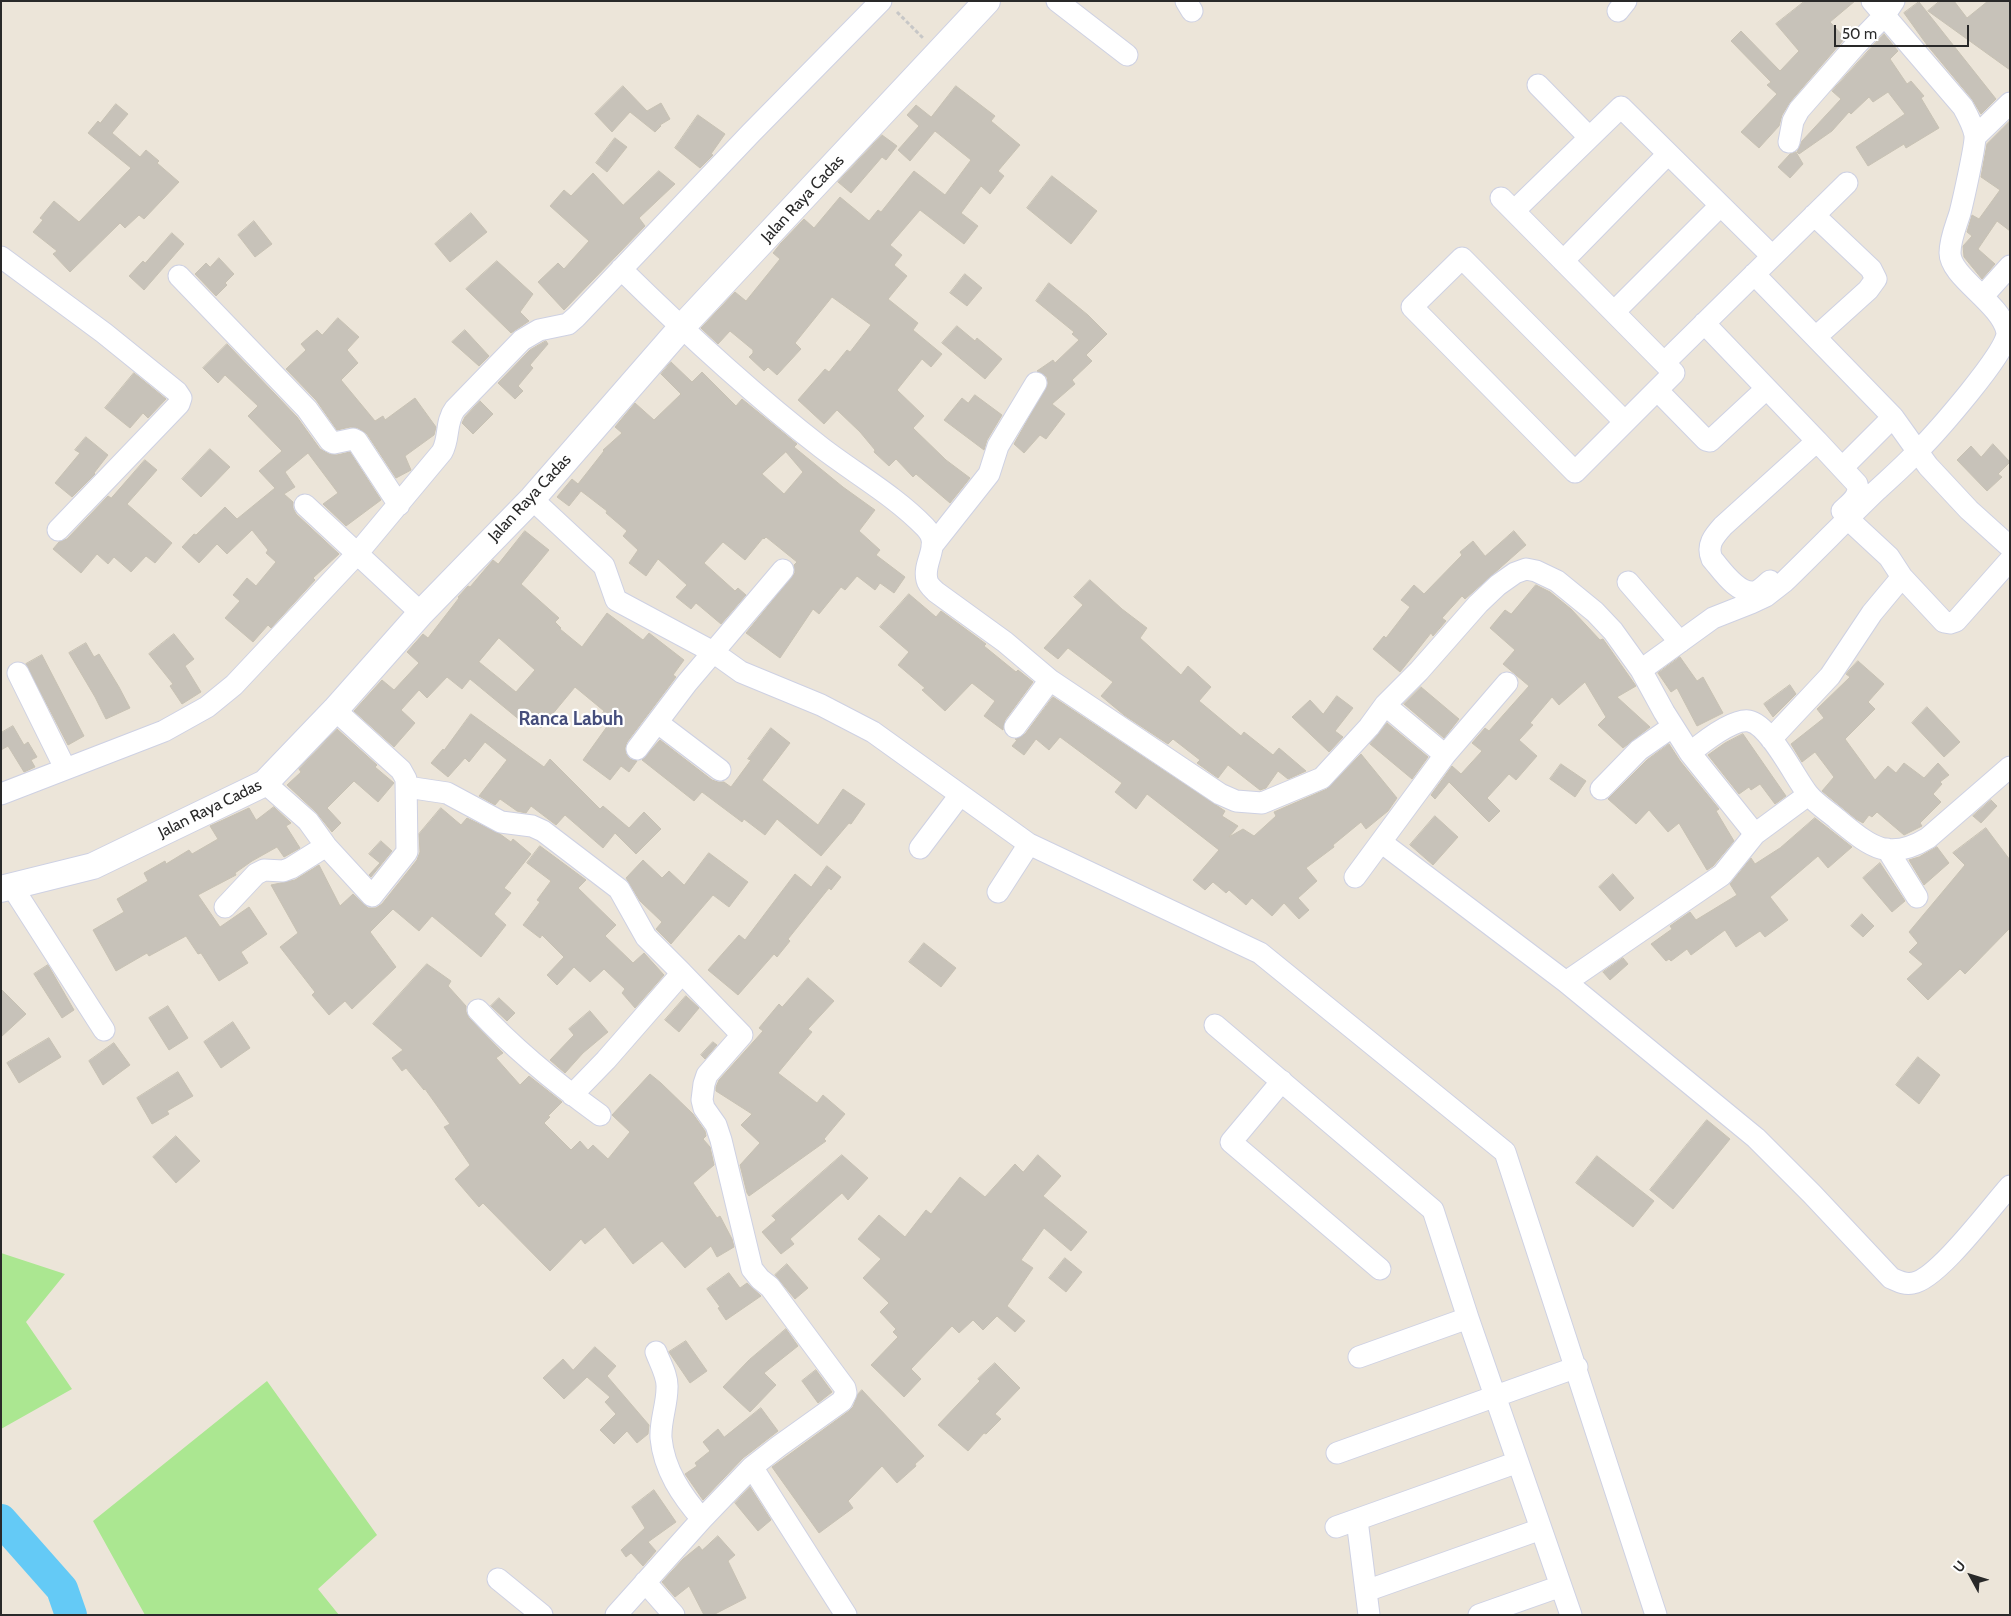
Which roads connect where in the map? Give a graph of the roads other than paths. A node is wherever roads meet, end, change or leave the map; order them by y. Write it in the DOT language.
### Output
graph roads {
  1 [pos="986,1"];
  2 [pos="1057,1"];
  3 [pos="886,4"];
  4 [pos="1884,6"];
  5 [pos="1127,55"];
  6 [pos="1538,85"];
  7 [pos="2010,102"];
  8 [pos="1589,137"];
  9 [pos="1975,137"];
  10 [pos="1789,142"];
  11 [pos="1668,154"];
  12 [pos="1846,183"];
  13 [pos="1720,206"];
  14 [pos="1814,215"];
  15 [pos="1772,256"];
  16 [pos="1,257"];
  17 [pos="1563,261"];
  18 [pos="2010,266"];
  19 [pos="1754,274"];
  20 [pos="627,275"];
  21 [pos="179,276"];
  22 [pos="1983,296"];
  23 [pos="1614,312"];
  24 [pos="1704,323"];
  25 [pos="681,328"];
  26 [pos="1817,336"];
  27 [pos="1664,363"];
  28 [pos="1036,383"];
  29 [pos="1766,389"];
  30 [pos="1657,390"];
  31 [pos="1893,417"];
  32 [pos="1625,422"];
  33 [pos="1817,441"];
  34 [pos="1918,452"];
  35 [pos="1843,467"];
  36 [pos="532,498"];
  37 [pos="399,504"];
  38 [pos="305,505"];
  39 [pos="1848,519"];
  40 [pos="58,530"];
  41 [pos="932,546"];
  42 [pos="2010,547"];
  43 [pos="363,560"];
  44 [pos="2010,560"];
  45 [pos="783,570"];
  46 [pos="1902,577"];
  47 [pos="1628,582"];
  48 [pos="421,614"];
  49 [pos="1680,642"];
  50 [pos="713,652"];
  51 [pos="1641,670"];
  52 [pos="18,673"];
  53 [pos="1050,680"];
  54 [pos="1507,683"];
  55 [pos="1385,705"];
  56 [pos="335,710"];
  57 [pos="658,723"];
  58 [pos="1015,727"];
  59 [pos="1672,727"];
  60 [pos="1771,739"];
  61 [pos="637,749"];
  62 [pos="1690,753"];
  63 [pos="1446,755"];
  64 [pos="2010,767"];
  65 [pos="65,768"];
  66 [pos="720,770"];
  67 [pos="265,783"];
  68 [pos="407,787"];
  69 [pos="1601,789"];
  70 [pos="1,794"];
  71 [pos="960,795"];
  72 [pos="1808,795"];
  73 [pos="1755,834"];
  74 [pos="1382,842"];
  75 [pos="1029,844"];
  76 [pos="326,846"];
  77 [pos="920,848"];
  78 [pos="1887,849"];
  79 [pos="1355,877"];
  80 [pos="6,887"];
  81 [pos="998,892"];
  82 [pos="1917,897"];
  83 [pos="225,908"];
  84 [pos="682,973"];
  85 [pos="1566,982"];
  86 [pos="478,1010"];
  87 [pos="1215,1025"];
  88 [pos="104,1030"];
  89 [pos="1282,1081"];
  90 [pos="572,1095"];
  91 [pos="600,1115"];
  92 [pos="2010,1186"];
  93 [pos="1380,1269"];
  94 [pos="1468,1318"];
  95 [pos="656,1352"];
  96 [pos="1359,1356"];
  97 [pos="1577,1367"];
  98 [pos="1495,1397"];
  99 [pos="1337,1453"];
  100 [pos="1518,1462"];
  101 [pos="752,1467"];
  102 [pos="702,1519"];
  103 [pos="1357,1520"];
  104 [pos="1336,1527"];
  105 [pos="1541,1529"];
  106 [pos="498,1579"];
  107 [pos="645,1582"];
  108 [pos="1561,1586"];
  109 [pos="1366,1591"];
  110 [pos="542,1615"];
  111 [pos="616,1615"];
  112 [pos="674,1615"];
  113 [pos="846,1615"];
  114 [pos="1369,1615"];
  115 [pos="1479,1615"];
  116 [pos="1571,1615"];
  117 [pos="1656,1615"];
  1 -- 25 [label="street, Jalan Raya Cadas"];
  2 -- 5 [label="street"];
  3 -- 20 [label="street"];
  4 -- 9 [label="street"];
  4 -- 10 [label="street"];
  6 -- 8 [label="street"];
  7 -- 9 [label="street"];
  8 -- 11 [label="street"];
  8 -- 17 [label="street"];
  9 -- 22 [label="street"];
  11 -- 13 [label="street"];
  11 -- 17 [label="street"];
  12 -- 14 [label="street"];
  13 -- 15 [label="street"];
  13 -- 23 [label="street"];
  14 -- 15 [label="street"];
  14 -- 26 [label="street"];
  15 -- 19 [label="street"];
  16 -- 40 [label="street"];
  17 -- 23 [label="street"];
  18 -- 22 [label="street"];
  19 -- 24 [label="street"];
  19 -- 26 [label="street"];
  20 -- 25 [label="street"];
  20 -- 37 [label="street"];
  21 -- 37 [label="street"];
  22 -- 34 [label="street"];
  23 -- 27 [label="street"];
  24 -- 27 [label="street"];
  24 -- 29 [label="street"];
  25 -- 36 [label="street, Jalan Raya Cadas"];
  25 -- 41 [label="street"];
  26 -- 31 [label="street"];
  27 -- 30 [label="street"];
  28 -- 41 [label="street"];
  29 -- 30 [label="street"];
  29 -- 33 [label="street"];
  30 -- 32 [label="street"];
  31 -- 34 [label="street"];
  31 -- 35 [label="street"];
  32 -- 32 [label="street"];
  33 -- 35 [label="street"];
  33 -- 35 [label="street"];
  34 -- 39 [label="street"];
  34 -- 42 [label="street"];
  36 -- 48 [label="street, Jalan Raya Cadas"];
  36 -- 50 [label="street"];
  37 -- 43 [label="street"];
  38 -- 43 [label="street"];
  39 -- 46 [label="street"];
  39 -- 49 [label="street"];
  41 -- 53 [label="street"];
  43 -- 48 [label="street"];
  43 -- 65 [label="street"];
  44 -- 46 [label="street"];
  45 -- 50 [label="street"];
  46 -- 60 [label="street"];
  47 -- 49 [label="street"];
  48 -- 56 [label="street, Jalan Raya Cadas"];
  49 -- 51 [label="street"];
  50 -- 57 [label="street"];
  50 -- 71 [label="street"];
  51 -- 55 [label="street"];
  51 -- 59 [label="street"];
  52 -- 65 [label="street"];
  53 -- 55 [label="street"];
  53 -- 58 [label="street"];
  54 -- 63 [label="street"];
  55 -- 63 [label="street"];
  56 -- 67 [label="street, Jalan Raya Cadas"];
  56 -- 68 [label="street"];
  57 -- 61 [label="street"];
  57 -- 66 [label="street"];
  59 -- 62 [label="street"];
  59 -- 69 [label="street"];
  60 -- 62 [label="street"];
  60 -- 72 [label="street"];
  62 -- 73 [label="street"];
  63 -- 74 [label="street"];
  64 -- 78 [label="street"];
  65 -- 70 [label="street"];
  67 -- 76 [label="street"];
  67 -- 80 [label="street, Jalan Raya Cadas"];
  68 -- 76 [label="street"];
  68 -- 84 [label="street"];
  71 -- 75 [label="street"];
  71 -- 77 [label="street"];
  72 -- 73 [label="street"];
  72 -- 78 [label="street"];
  73 -- 85 [label="street"];
  74 -- 79 [label="street"];
  74 -- 85 [label="street"];
  75 -- 81 [label="street"];
  75 -- 97 [label="street"];
  76 -- 83 [label="street"];
  78 -- 82 [label="street"];
  80 -- 88 [label="street"];
  84 -- 90 [label="street"];
  84 -- 101 [label="street"];
  85 -- 92 [label="street"];
  86 -- 90 [label="street"];
  87 -- 89 [label="street"];
  89 -- 93 [label="street"];
  89 -- 94 [label="street"];
  90 -- 91 [label="street"];
  94 -- 96 [label="street"];
  94 -- 98 [label="street"];
  95 -- 102 [label="street"];
  97 -- 98 [label="street"];
  97 -- 117 [label="street"];
  98 -- 99 [label="street"];
  98 -- 100 [label="street"];
  100 -- 103 [label="street"];
  100 -- 105 [label="street"];
  101 -- 102 [label="street"];
  101 -- 113 [label="street"];
  102 -- 107 [label="street"];
  103 -- 104 [label="street"];
  103 -- 109 [label="street"];
  105 -- 108 [label="street"];
  105 -- 109 [label="street"];
  106 -- 110 [label="street"];
  107 -- 111 [label="street"];
  107 -- 112 [label="street"];
  108 -- 115 [label="street"];
  108 -- 116 [label="street"];
  109 -- 114 [label="street"];
}
